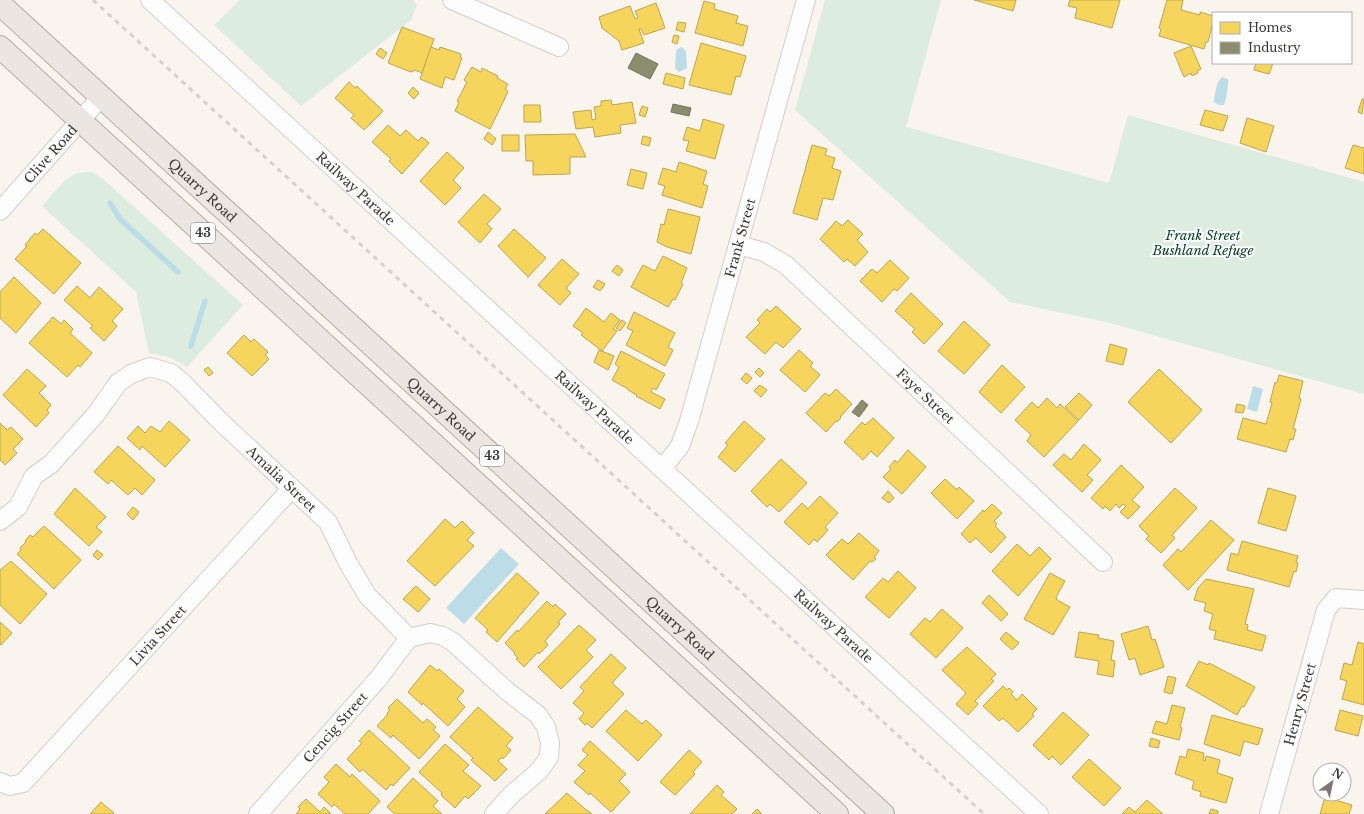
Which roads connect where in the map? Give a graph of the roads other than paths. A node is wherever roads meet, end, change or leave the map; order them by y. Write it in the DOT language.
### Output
graph roads {
  1 [pos="150,0"];
  2 [pos="452,0"];
  3 [pos="806,0"];
  4 [pos="0,4"];
  5 [pos="0,47"];
  6 [pos="559,47"];
  7 [pos="101,98"];
  8 [pos="80,120"];
  9 [pos="0,211"];
  10 [pos="739,245"];
  11 [pos="346,322"];
  12 [pos="326,345"];
  13 [pos="662,469"];
  14 [pos="292,488"];
  15 [pos="0,521"];
  16 [pos="1103,562"];
  17 [pos="1364,600"];
  18 [pos="409,638"];
  19 [pos="0,782"];
  20 [pos="258,814"];
  21 [pos="494,814"];
  22 [pos="837,814"];
  23 [pos="883,814"];
  24 [pos="1039,814"];
  25 [pos="1269,814"];
  1 -- 13 [label="street, Railway Parade"];
  2 -- 6 [label="street"];
  3 -- 10 [label="street, Frank Street"];
  4 -- 7 [label="main road, Quarry Road / 43"];
  5 -- 8 [label="main road, 43"];
  7 -- 8 [label="street, Clive Road"];
  7 -- 11 [label="main road, Quarry Road / 43"];
  8 -- 9 [label="street, Clive Road"];
  8 -- 12 [label="main road, 43"];
  10 -- 13 [label="street, Frank Street"];
  10 -- 16 [label="street, Faye Street"];
  11 -- 12 [label="main road"];
  11 -- 23 [label="main road, Quarry Road / 43"];
  12 -- 22 [label="main road, 43"];
  13 -- 24 [label="street, Railway Parade"];
  14 -- 15 [label="street, Amalia Street"];
  14 -- 18 [label="street, Amalia Street"];
  14 -- 19 [label="street, Livia Street"];
  17 -- 25 [label="street, Henry Street"];
  18 -- 20 [label="street, Cencig Street"];
  18 -- 21 [label="street"];
}
